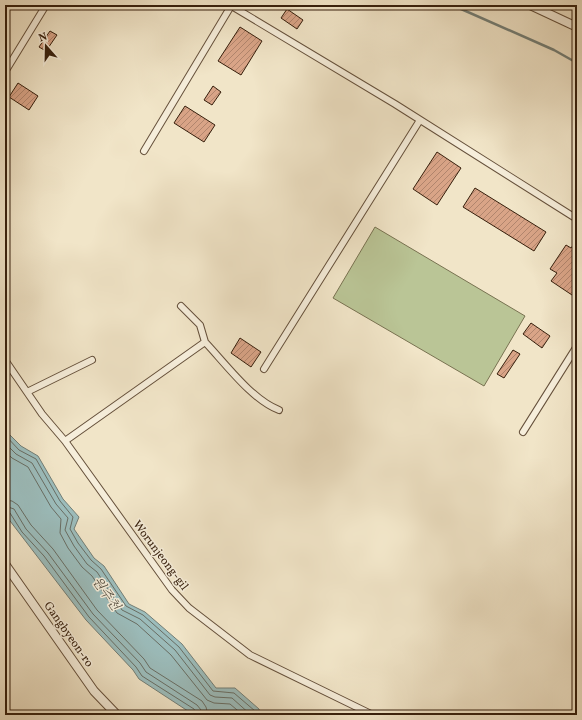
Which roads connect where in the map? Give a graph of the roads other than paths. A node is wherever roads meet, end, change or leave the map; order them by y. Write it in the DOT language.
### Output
graph roads {
  1 [pos="46,5"];
  2 [pos="231,5"];
  3 [pos="530,5"];
  4 [pos="577,27"];
  5 [pos="5,72"];
  6 [pos="420,120"];
  7 [pos="144,151"];
  8 [pos="577,219"];
  9 [pos="181,306"];
  10 [pos="205,342"];
  11 [pos="577,346"];
  12 [pos="5,360"];
  13 [pos="92,360"];
  14 [pos="264,369"];
  15 [pos="27,392"];
  16 [pos="279,410"];
  17 [pos="523,432"];
  18 [pos="65,441"];
  19 [pos="5,564"];
  20 [pos="117,715"];
  21 [pos="373,715"];
  1 -- 5 [label="street"];
  2 -- 6 [label="street"];
  2 -- 7 [label="street"];
  3 -- 4 [label="street"];
  6 -- 8 [label="street"];
  6 -- 14 [label="street"];
  9 -- 10 [label="street"];
  10 -- 16 [label="street"];
  10 -- 18 [label="street"];
  11 -- 17 [label="street"];
  12 -- 15 [label="street, Worunjeong-gil"];
  13 -- 15 [label="street"];
  15 -- 18 [label="street, Worunjeong-gil"];
  18 -- 21 [label="street, Worunjeong-gil"];
  19 -- 20 [label="street, Gangbyeon-ro"];
}
